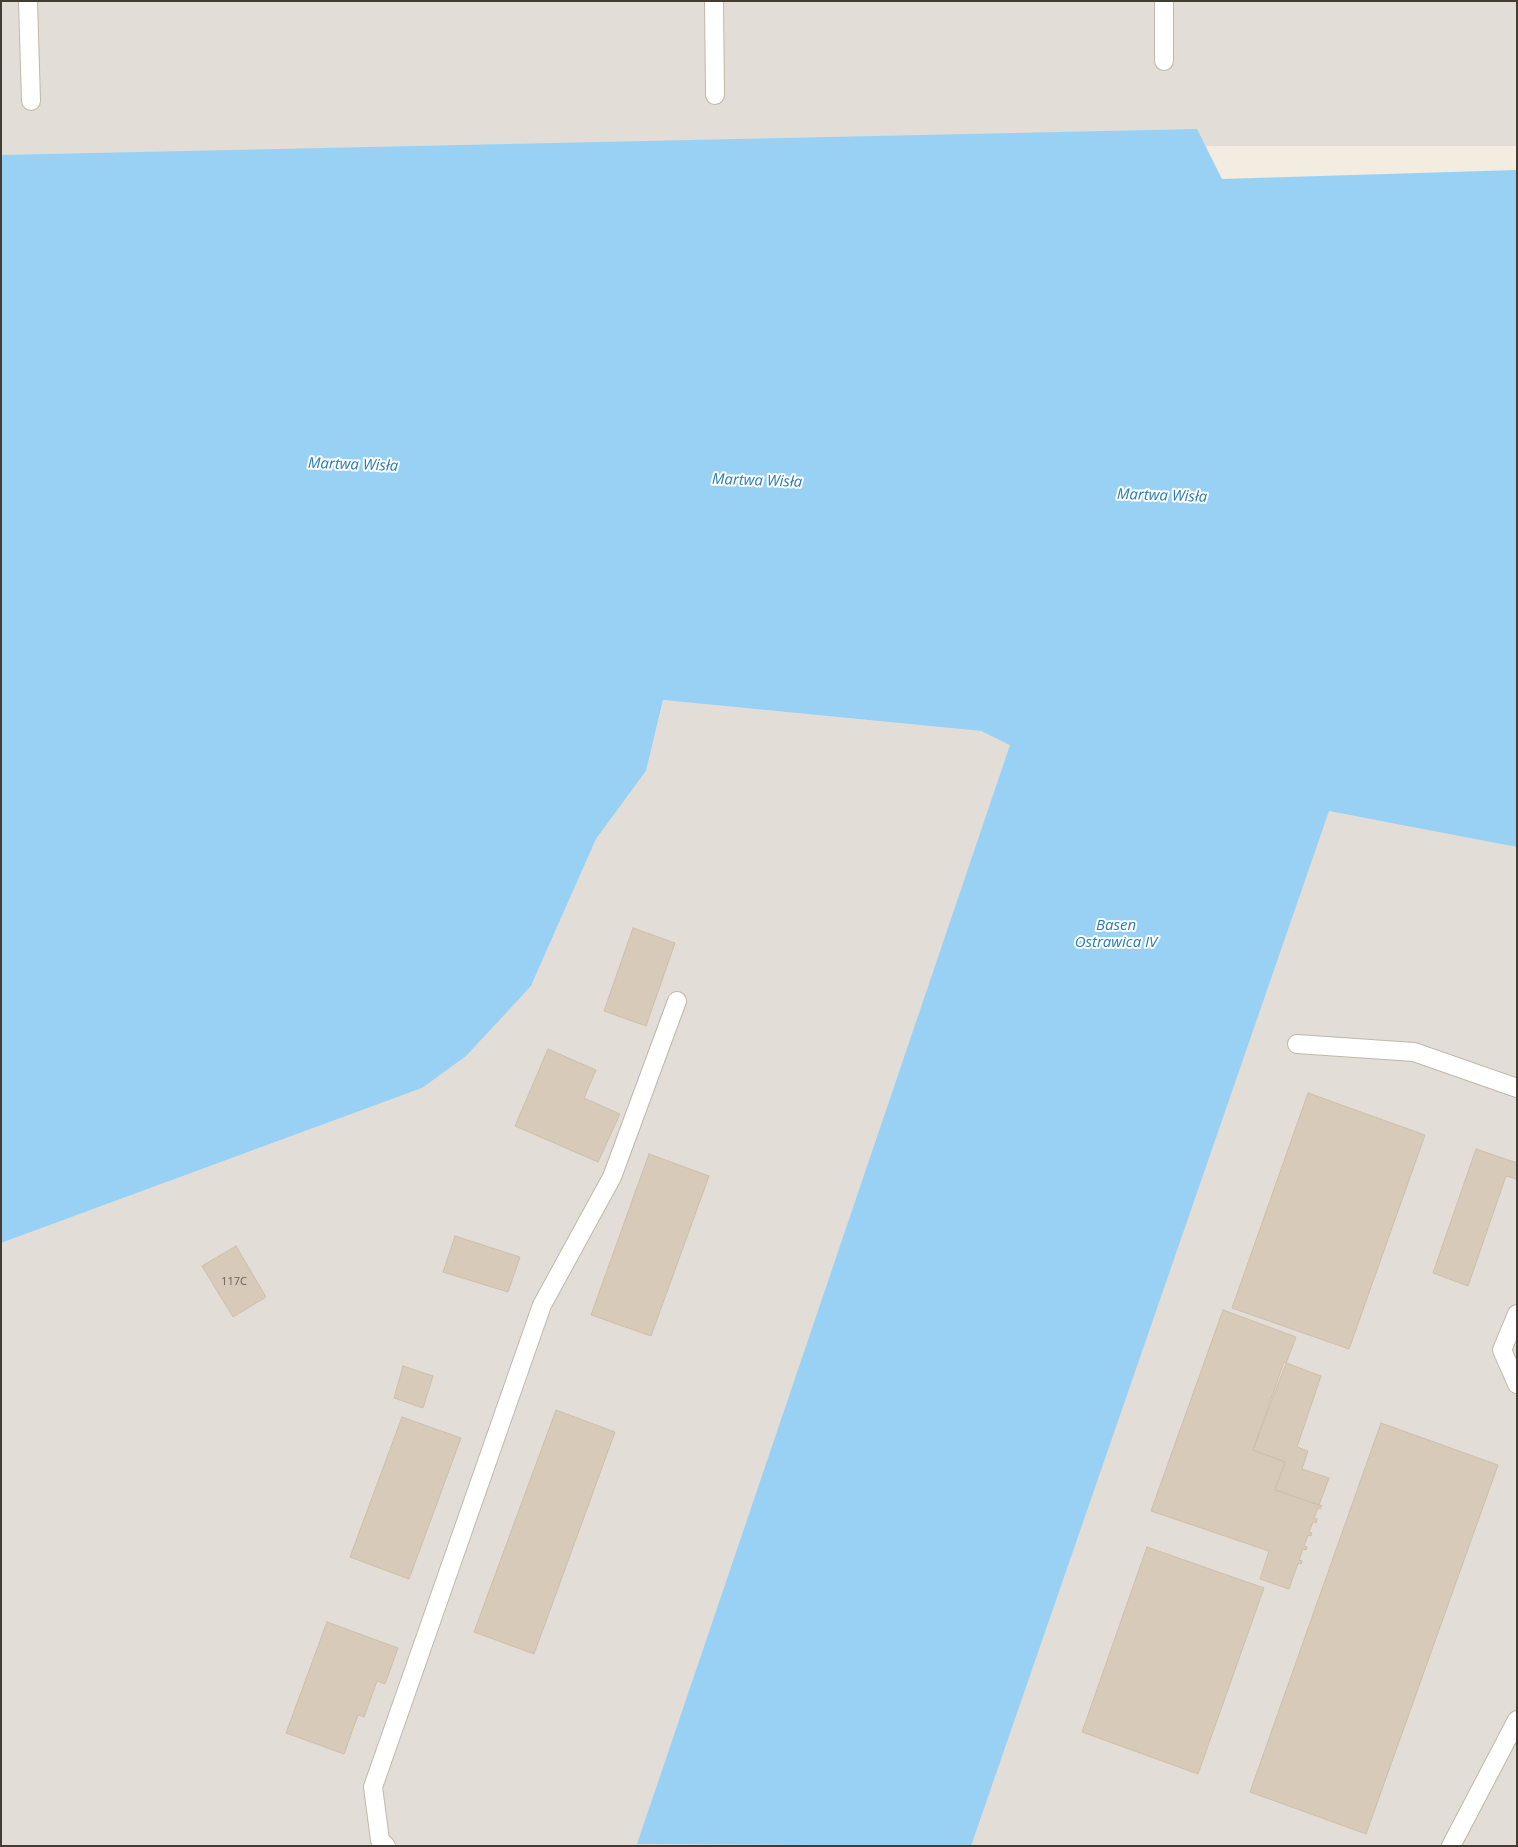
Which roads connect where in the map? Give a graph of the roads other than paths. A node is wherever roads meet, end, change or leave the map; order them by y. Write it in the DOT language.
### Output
graph roads {
  1 [pos="28,1"];
  2 [pos="714,1"];
  3 [pos="1164,1"];
  4 [pos="1164,60"];
  5 [pos="715,95"];
  6 [pos="31,101"];
  7 [pos="677,1000"];
  8 [pos="1297,1044"];
  9 [pos="1517,1088"];
  10 [pos="1517,1314"];
  11 [pos="1517,1384"];
  12 [pos="1517,1720"];
  13 [pos="386,1846"];
  14 [pos="1451,1846"];
  1 -- 6 [label="lane"];
  2 -- 5 [label="lane"];
  3 -- 4 [label="lane"];
  7 -- 13 [label="lane"];
  8 -- 9 [label="lane"];
  10 -- 11 [label="lane"];
  12 -- 14 [label="lane"];
}
